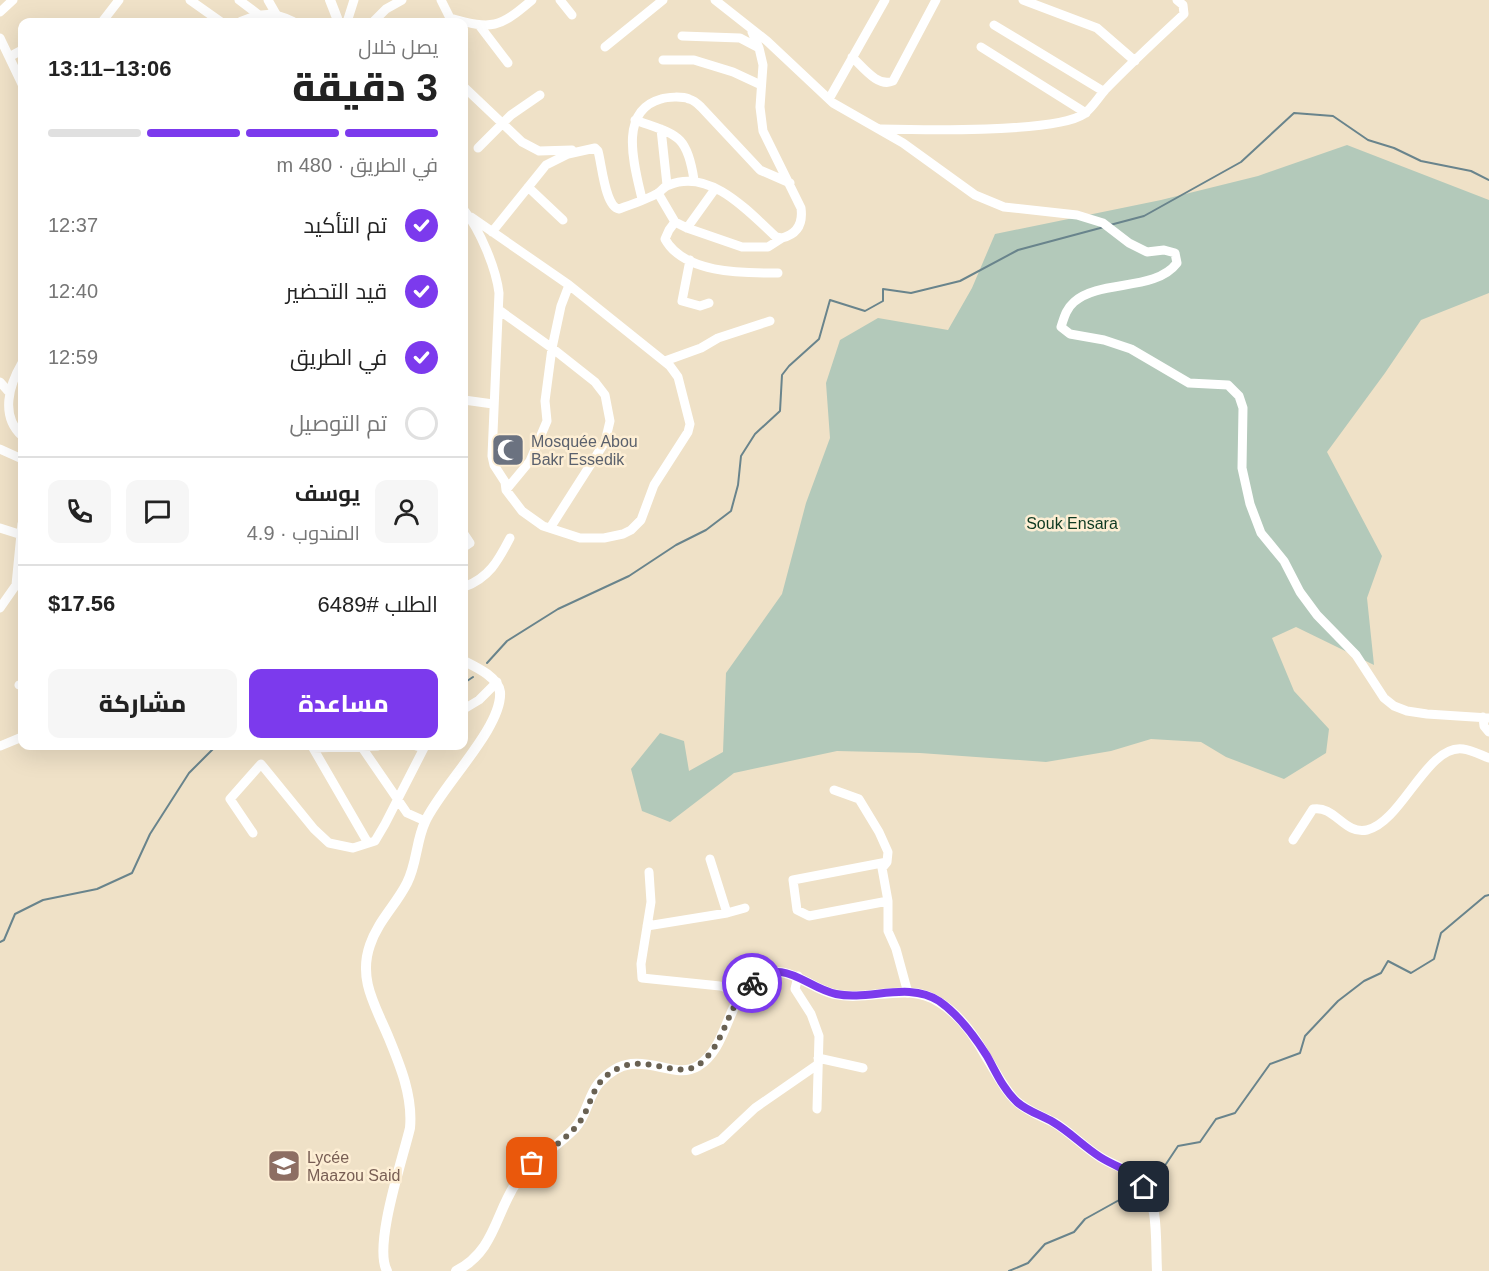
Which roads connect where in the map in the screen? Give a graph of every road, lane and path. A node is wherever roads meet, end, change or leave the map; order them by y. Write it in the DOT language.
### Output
graph roads {
  1 [pos="13,0"];
  2 [pos="119,0"];
  3 [pos="190,0"];
  4 [pos="239,0"];
  5 [pos="268,0"];
  6 [pos="330,0"];
  7 [pos="354,0"];
  8 [pos="402,0"];
  9 [pos="441,0"];
  10 [pos="532,0"];
  11 [pos="560,0"];
  12 [pos="663,0"];
  13 [pos="715,0"];
  14 [pos="885,0"];
  15 [pos="936,0"];
  16 [pos="1023,0"];
  17 [pos="1177,0"];
  18 [pos="0,12"];
  19 [pos="276,14"];
  20 [pos="259,15"];
  21 [pos="572,15"];
  22 [pos="105,18"];
  23 [pos="215,18"];
  24 [pos="251,18"];
  25 [pos="284,18"];
  26 [pos="337,18"];
  27 [pos="347,18"];
  28 [pos="376,18"];
  29 [pos="448,18"];
  30 [pos="468,23"];
  31 [pos="479,25"];
  32 [pos="994,25"];
  33 [pos="751,30"];
  34 [pos="682,36"];
  35 [pos="0,38"];
  36 [pos="605,47"];
  37 [pos="981,47"];
  38 [pos="759,48"];
  39 [pos="18,52"];
  40 [pos="9,57"];
  41 [pos="852,57"];
  42 [pos="663,60"];
  43 [pos="1135,61"];
  44 [pos="508,63"];
  45 [pos="18,76"];
  46 [pos="762,85"];
  47 [pos="468,91"];
  48 [pos="1103,91"];
  49 [pos="540,95"];
  50 [pos="829,99"];
  51 [pos="1086,113"];
  52 [pos="635,120"];
  53 [pos="502,124"];
  54 [pos="661,129"];
  55 [pos="877,129"];
  56 [pos="478,148"];
  57 [pos="583,149"];
  58 [pos="694,180"];
  59 [pos="790,183"];
  60 [pos="667,185"];
  61 [pos="528,187"];
  62 [pos="715,189"];
  63 [pos="658,193"];
  64 [pos="642,199"];
  65 [pos="468,214"];
  66 [pos="468,216"];
  67 [pos="563,220"];
  68 [pos="675,222"];
  69 [pos="687,228"];
  70 [pos="492,232"];
  71 [pos="782,238"];
  72 [pos="690,260"];
  73 [pos="778,273"];
  74 [pos="569,285"];
  75 [pos="709,303"];
  76 [pos="499,310"];
  77 [pos="770,321"];
  78 [pos="552,348"];
  79 [pos="665,362"];
  80 [pos="18,370"];
  81 [pos="0,382"];
  82 [pos="8,391"];
  83 [pos="468,401"];
  84 [pos="493,404"];
  85 [pos="18,431"];
  86 [pos="0,449"];
  87 [pos="18,457"];
  88 [pos="506,490"];
  89 [pos="0,528"];
  90 [pos="550,528"];
  91 [pos="18,530"];
  92 [pos="510,538"];
  93 [pos="18,567"];
  94 [pos="468,585"];
  95 [pos="0,608"];
  96 [pos="468,663"];
  97 [pos="497,682"];
  98 [pos="468,707"];
  99 [pos="1486,717"];
  100 [pos="1489,732"];
  101 [pos="18,739"];
  102 [pos="0,746"];
  103 [pos="314,750"];
  104 [pos="365,750"];
  105 [pos="420,750"];
  106 [pos="1489,758"];
  107 [pos="834,790"];
  108 [pos="397,799"];
  109 [pos="425,821"];
  110 [pos="253,833"];
  111 [pos="1293,840"];
  112 [pos="368,843"];
  113 [pos="710,859"];
  114 [pos="887,862"];
  115 [pos="649,872"];
  116 [pos="888,901"];
  117 [pos="745,908"];
  118 [pos="727,913"];
  119 [pos="647,926"];
  120 [pos="798,976"];
  121 [pos="743,993"];
  122 [pos="908,993"];
  123 [pos="818,1061"];
  124 [pos="863,1068"];
  125 [pos="817,1109"];
  126 [pos="696,1151"];
  127 [pos="387,1271"];
  128 [pos="456,1271"];
  129 [pos="1157,1271"];
  1 -- 18 [label="street"];
  2 -- 22 [label="street"];
  3 -- 23 [label="street"];
  4 -- 20 [label="street"];
  5 -- 19 [label="street"];
  6 -- 26 [label="main road"];
  7 -- 27 [label="street"];
  8 -- 28 [label="street"];
  9 -- 29 [label="street"];
  10 -- 31 [label="street"];
  11 -- 21 [label="street"];
  12 -- 36 [label="street"];
  13 -- 33 [label="street"];
  14 -- 41 [label="street"];
  15 -- 41 [label="street"];
  16 -- 43 [label="street"];
  17 -- 43 [label="street"];
  19 -- 20 [label="main road"];
  19 -- 25 [label="main road"];
  20 -- 24 [label="main road"];
  30 -- 31 [label="street"];
  31 -- 44 [label="street"];
  32 -- 48 [label="street"];
  33 -- 38 [label="street"];
  33 -- 50 [label="street"];
  34 -- 38 [label="street"];
  35 -- 40 [label="street"];
  37 -- 51 [label="street"];
  38 -- 46 [label="street"];
  39 -- 40 [label="street"];
  40 -- 45 [label="street"];
  41 -- 50 [label="street"];
  42 -- 46 [label="street"];
  43 -- 48 [label="street"];
  46 -- 59 [label="street"];
  47 -- 53 [label="street"];
  48 -- 51 [label="street"];
  49 -- 53 [label="street"];
  50 -- 55 [label="street"];
  51 -- 55 [label="street"];
  52 -- 54 [label="street"];
  52 -- 59 [label="street"];
  52 -- 64 [label="street"];
  53 -- 56 [label="street"];
  53 -- 57 [label="street"];
  54 -- 58 [label="street"];
  54 -- 60 [label="street"];
  55 -- 99 [label="street"];
  57 -- 61 [label="street"];
  57 -- 64 [label="street"];
  58 -- 60 [label="street"];
  58 -- 62 [label="street"];
  59 -- 71 [label="street"];
  60 -- 63 [label="street"];
  61 -- 67 [label="street"];
  61 -- 70 [label="street"];
  62 -- 69 [label="street"];
  62 -- 71 [label="street"];
  63 -- 64 [label="street"];
  63 -- 68 [label="street"];
  65 -- 70 [label="street"];
  66 -- 76 [label="street"];
  68 -- 69 [label="street"];
  68 -- 72 [label="street"];
  69 -- 71 [label="street"];
  70 -- 74 [label="street"];
  72 -- 73 [label="street"];
  72 -- 75 [label="street"];
  74 -- 78 [label="street"];
  74 -- 79 [label="street"];
  76 -- 78 [label="street"];
  76 -- 84 [label="street"];
  77 -- 79 [label="street"];
  78 -- 88 [label="street"];
  78 -- 90 [label="street"];
  79 -- 90 [label="street"];
  80 -- 82 [label="street"];
  81 -- 82 [label="street"];
  82 -- 85 [label="street"];
  83 -- 84 [label="street"];
  84 -- 88 [label="street"];
  86 -- 87 [label="street"];
  88 -- 90 [label="street"];
  89 -- 91 [label="street"];
  92 -- 94 [label="street"];
  93 -- 95 [label="street"];
  96 -- 97 [label="main road"];
  97 -- 98 [label="street"];
  97 -- 109 [label="main road"];
  99 -- 100 [label="street"];
  101 -- 102 [label="street"];
  103 -- 112 [label="street"];
  104 -- 108 [label="street"];
  105 -- 108 [label="street"];
  106 -- 111 [label="street"];
  107 -- 114 [label="street"];
  108 -- 109 [label="street"];
  108 -- 112 [label="street"];
  109 -- 127 [label="main road"];
  110 -- 112 [label="street"];
  113 -- 118 [label="street"];
  114 -- 116 [label="street"];
  114 -- 116 [label="street"];
  115 -- 119 [label="street"];
  116 -- 122 [label="street"];
  117 -- 118 [label="street"];
  118 -- 119 [label="street"];
  119 -- 121 [label="street"];
  120 -- 121 [label="main road"];
  120 -- 122 [label="main road"];
  120 -- 123 [label="street"];
  121 -- 128 [label="main road"];
  122 -- 129 [label="main road"];
  123 -- 124 [label="street"];
  123 -- 125 [label="street"];
  123 -- 126 [label="street"];
}
